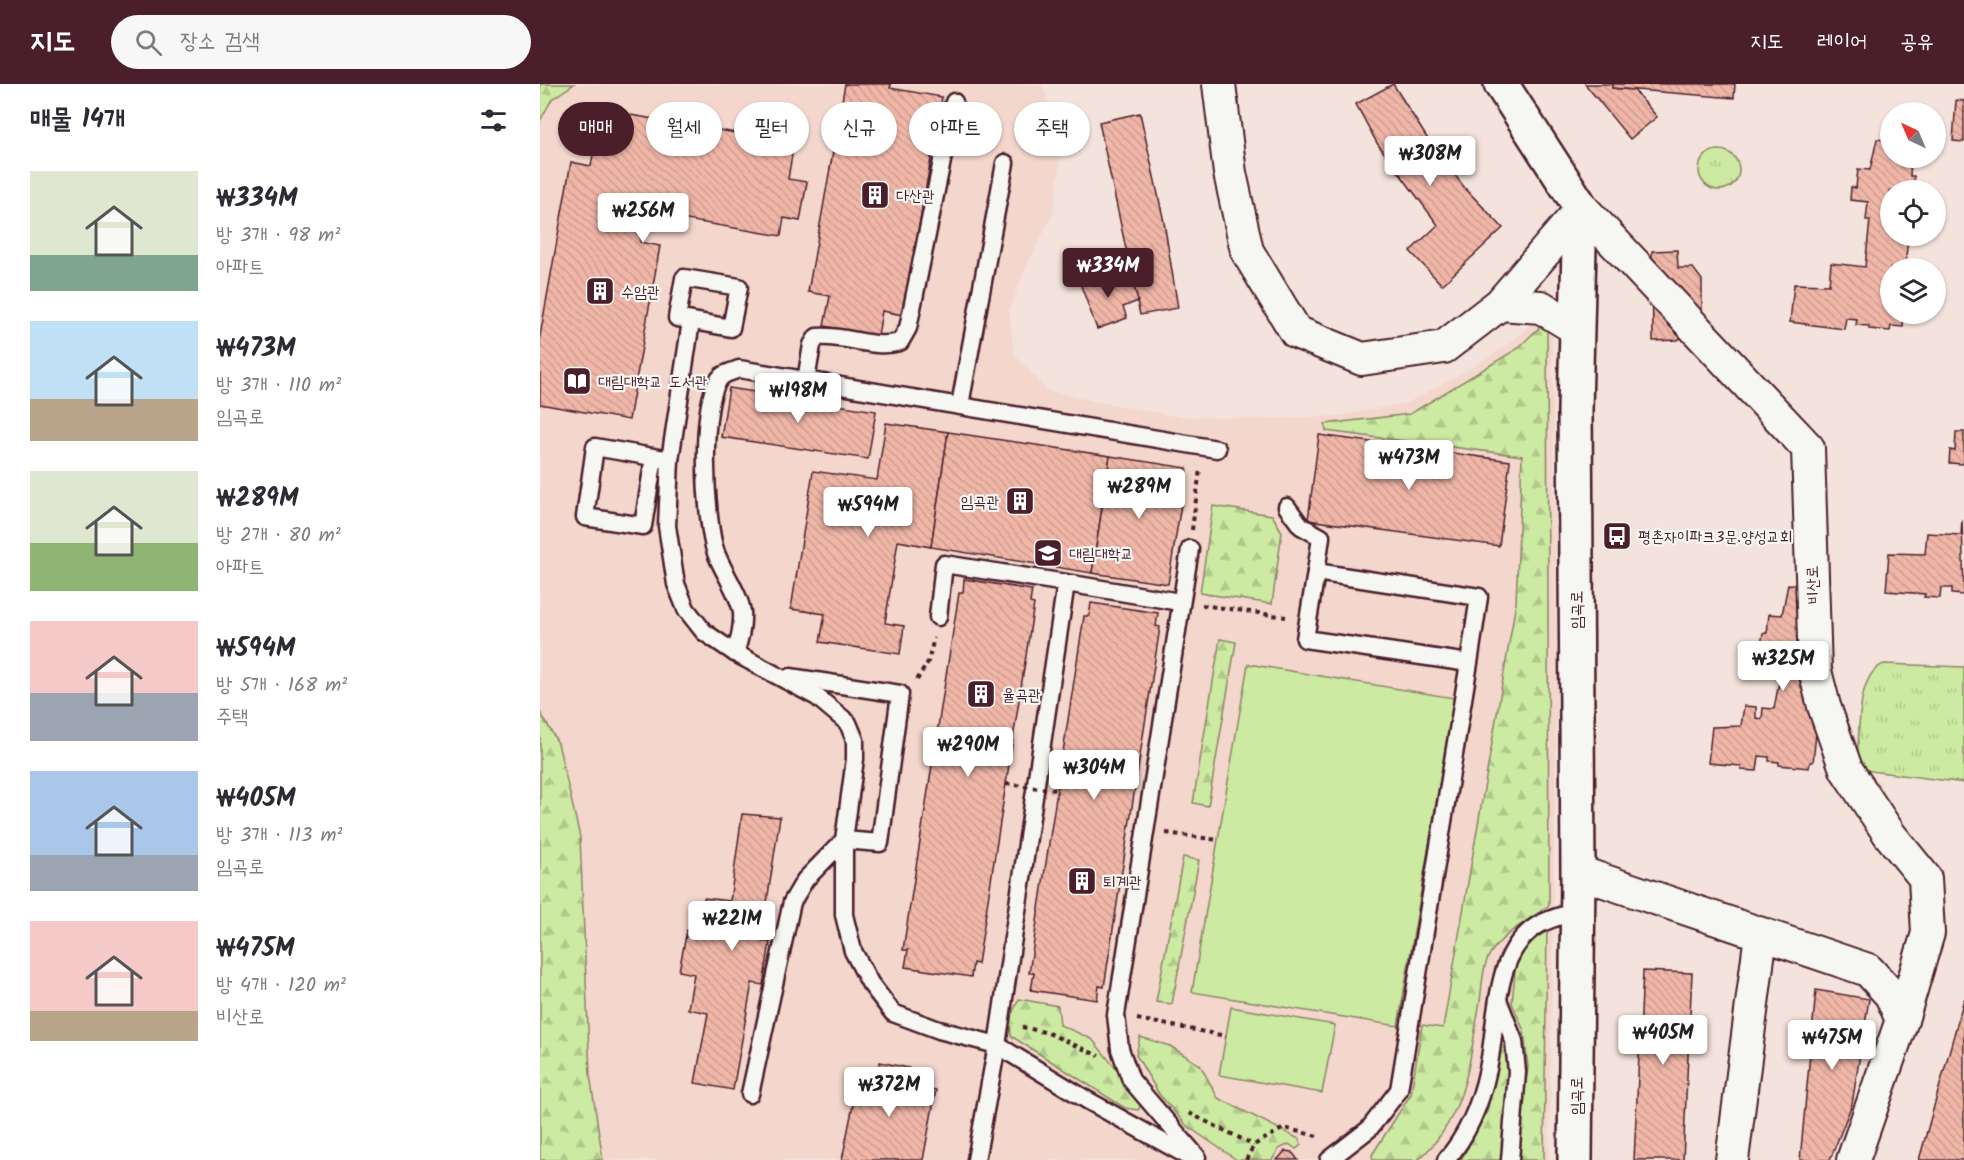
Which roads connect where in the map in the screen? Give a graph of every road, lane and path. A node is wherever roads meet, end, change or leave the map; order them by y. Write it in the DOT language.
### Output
graph roads {
  1 [pos="1220,84"];
  2 [pos="1501,84"];
  3 [pos="943,156"];
  4 [pos="1005,163"];
  5 [pos="1580,208"];
  6 [pos="1500,304"];
  7 [pos="691,321"];
  8 [pos="1577,329"];
  9 [pos="806,380"];
  10 [pos="960,405"];
  11 [pos="1210,448"];
  12 [pos="662,459"];
  13 [pos="1287,507"];
  14 [pos="1190,549"];
  15 [pos="1316,572"];
  16 [pos="1066,583"];
  17 [pos="1180,602"];
  18 [pos="938,617"];
  19 [pos="1308,620"];
  20 [pos="735,653"];
  21 [pos="1469,663"];
  22 [pos="778,676"];
  23 [pos="900,694"];
  24 [pos="1006,784"];
  25 [pos="1057,790"];
  26 [pos="1144,831"];
  27 [pos="844,840"];
  28 [pos="1218,840"];
  29 [pos="1578,872"];
  30 [pos="1577,911"];
  31 [pos="1761,934"];
  32 [pos="1499,1001"];
  33 [pos="1116,1015"];
  34 [pos="1902,1020"];
  35 [pos="1001,1022"];
  36 [pos="1226,1036"];
  37 [pos="997,1045"];
  38 [pos="1131,1080"];
  39 [pos="750,1094"];
  40 [pos="1146,1098"];
  41 [pos="1317,1136"];
  42 [pos="1254,1145"];
  43 [pos="976,1160"];
  44 [pos="1195,1160"];
  45 [pos="1199,1160"];
  46 [pos="1246,1160"];
  47 [pos="1329,1160"];
  48 [pos="1446,1160"];
  49 [pos="1510,1160"];
  50 [pos="1575,1160"];
  51 [pos="1732,1160"];
  52 [pos="1853,1160"];
  1 -- 6 [label="street"];
  2 -- 5 [label="street"];
  3 -- 9 [label="lane"];
  4 -- 10 [label="lane"];
  5 -- 6 [label="street"];
  5 -- 8 [label="street, 임곡로"];
  5 -- 34 [label="street, 비산로"];
  6 -- 8 [label="street"];
  7 -- 12 [label="lane"];
  8 -- 29 [label="street, 임곡로"];
  9 -- 10 [label="lane"];
  9 -- 20 [label="lane"];
  10 -- 11 [label="lane"];
  11 -- 14 [label="path"];
  12 -- 12 [label="lane"];
  12 -- 20 [label="lane"];
  13 -- 15 [label="lane"];
  14 -- 17 [label="lane"];
  15 -- 19 [label="lane"];
  15 -- 21 [label="lane"];
  16 -- 17 [label="lane"];
  16 -- 18 [label="lane"];
  16 -- 35 [label="lane"];
  17 -- 19 [label="path"];
  17 -- 26 [label="lane"];
  18 -- 23 [label="path"];
  19 -- 21 [label="lane"];
  20 -- 22 [label="lane"];
  21 -- 47 [label="lane"];
  22 -- 23 [label="lane"];
  22 -- 27 [label="lane"];
  23 -- 27 [label="lane"];
  24 -- 25 [label="path, bridge"];
  26 -- 28 [label="path"];
  26 -- 33 [label="lane"];
  27 -- 37 [label="lane"];
  27 -- 39 [label="lane"];
  29 -- 30 [label="street, 임곡로"];
  29 -- 31 [label="street"];
  30 -- 32 [label="lane"];
  30 -- 50 [label="street, 임곡로"];
  31 -- 34 [label="street"];
  31 -- 51 [label="street"];
  32 -- 48 [label="lane"];
  32 -- 49 [label="lane"];
  33 -- 36 [label="path"];
  33 -- 38 [label="lane"];
  34 -- 52 [label="street, 비산로"];
  35 -- 37 [label="lane"];
  35 -- 38 [label="path"];
  37 -- 43 [label="lane"];
  37 -- 44 [label="lane"];
  38 -- 40 [label="lane"];
  40 -- 42 [label="path"];
  40 -- 45 [label="lane"];
  41 -- 42 [label="path"];
  42 -- 46 [label="path"];
}
